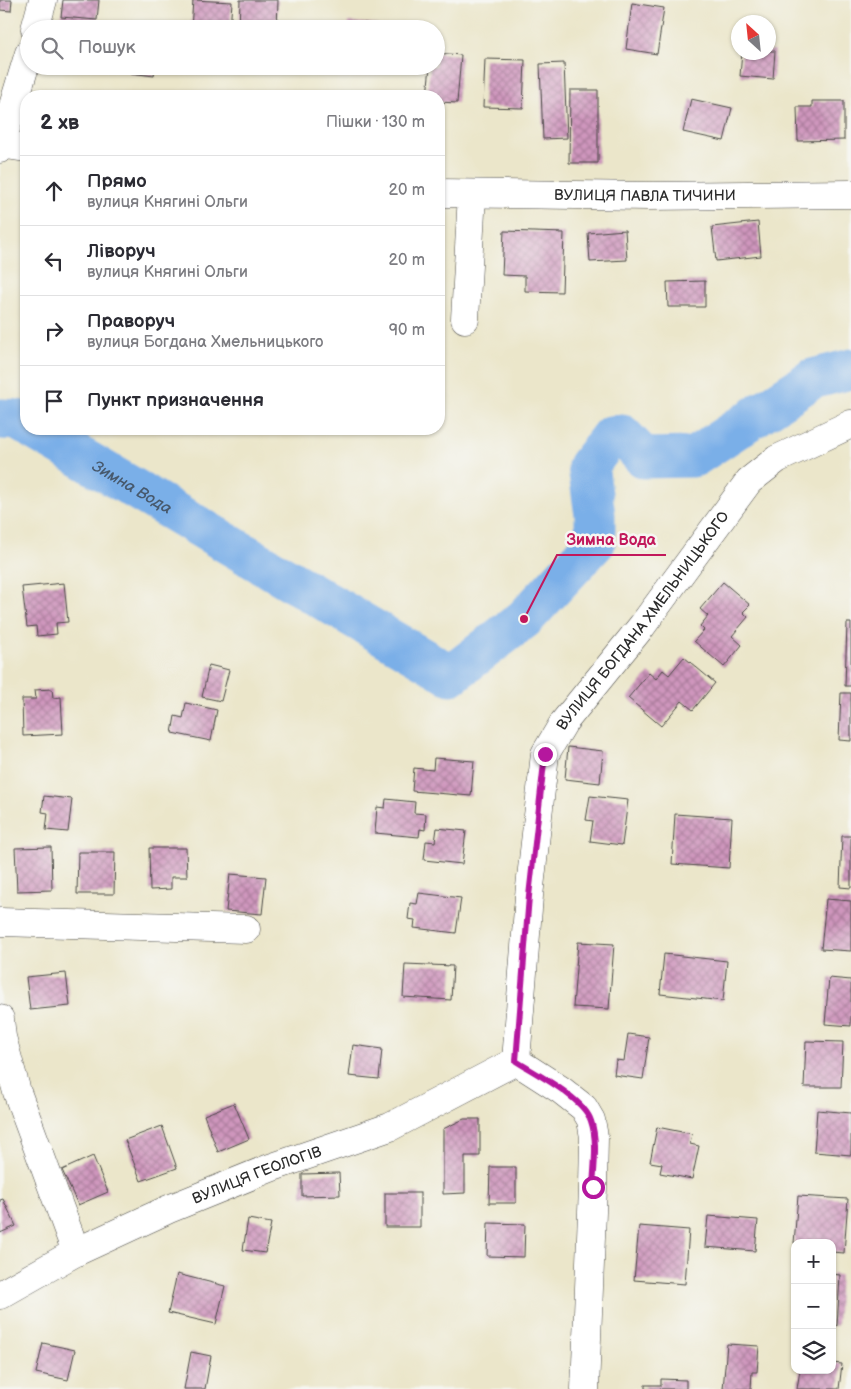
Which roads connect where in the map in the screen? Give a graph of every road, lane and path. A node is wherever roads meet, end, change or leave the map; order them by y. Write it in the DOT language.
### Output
graph roads {
  1 [pos="43,0"];
  2 [pos="37,20"];
  3 [pos="24,75"];
  4 [pos="20,90"];
  5 [pos="20,91"];
  6 [pos="7,147"];
  7 [pos="445,193"];
  8 [pos="472,194"];
  9 [pos="851,194"];
  10 [pos="464,319"];
  11 [pos="851,424"];
  12 [pos="0,922"];
  13 [pos="246,929"];
  14 [pos="0,1019"];
  15 [pos="516,1061"];
  16 [pos="76,1252"];
  17 [pos="0,1295"];
  18 [pos="585,1389"];
  1 -- 2 [label="street"];
  3 -- 4 [label="street"];
  5 -- 6 [label="street"];
  7 -- 8 [label="street, ВУЛИЦЯ ПАВЛА ТИЧИНИ"];
  8 -- 9 [label="street, ВУЛИЦЯ ПАВЛА ТИЧИНИ"];
  8 -- 10 [label="street"];
  11 -- 15 [label="street, ВУЛИЦЯ БОГДАНА ХМЕЛЬНИЦЬКОГО"];
  12 -- 13 [label="street"];
  14 -- 16 [label="street"];
  15 -- 16 [label="street, ВУЛИЦЯ ГЕОЛОГІВ"];
  15 -- 18 [label="street"];
  16 -- 17 [label="street, ВУЛИЦЯ ГЕОЛОГІВ"];
}
